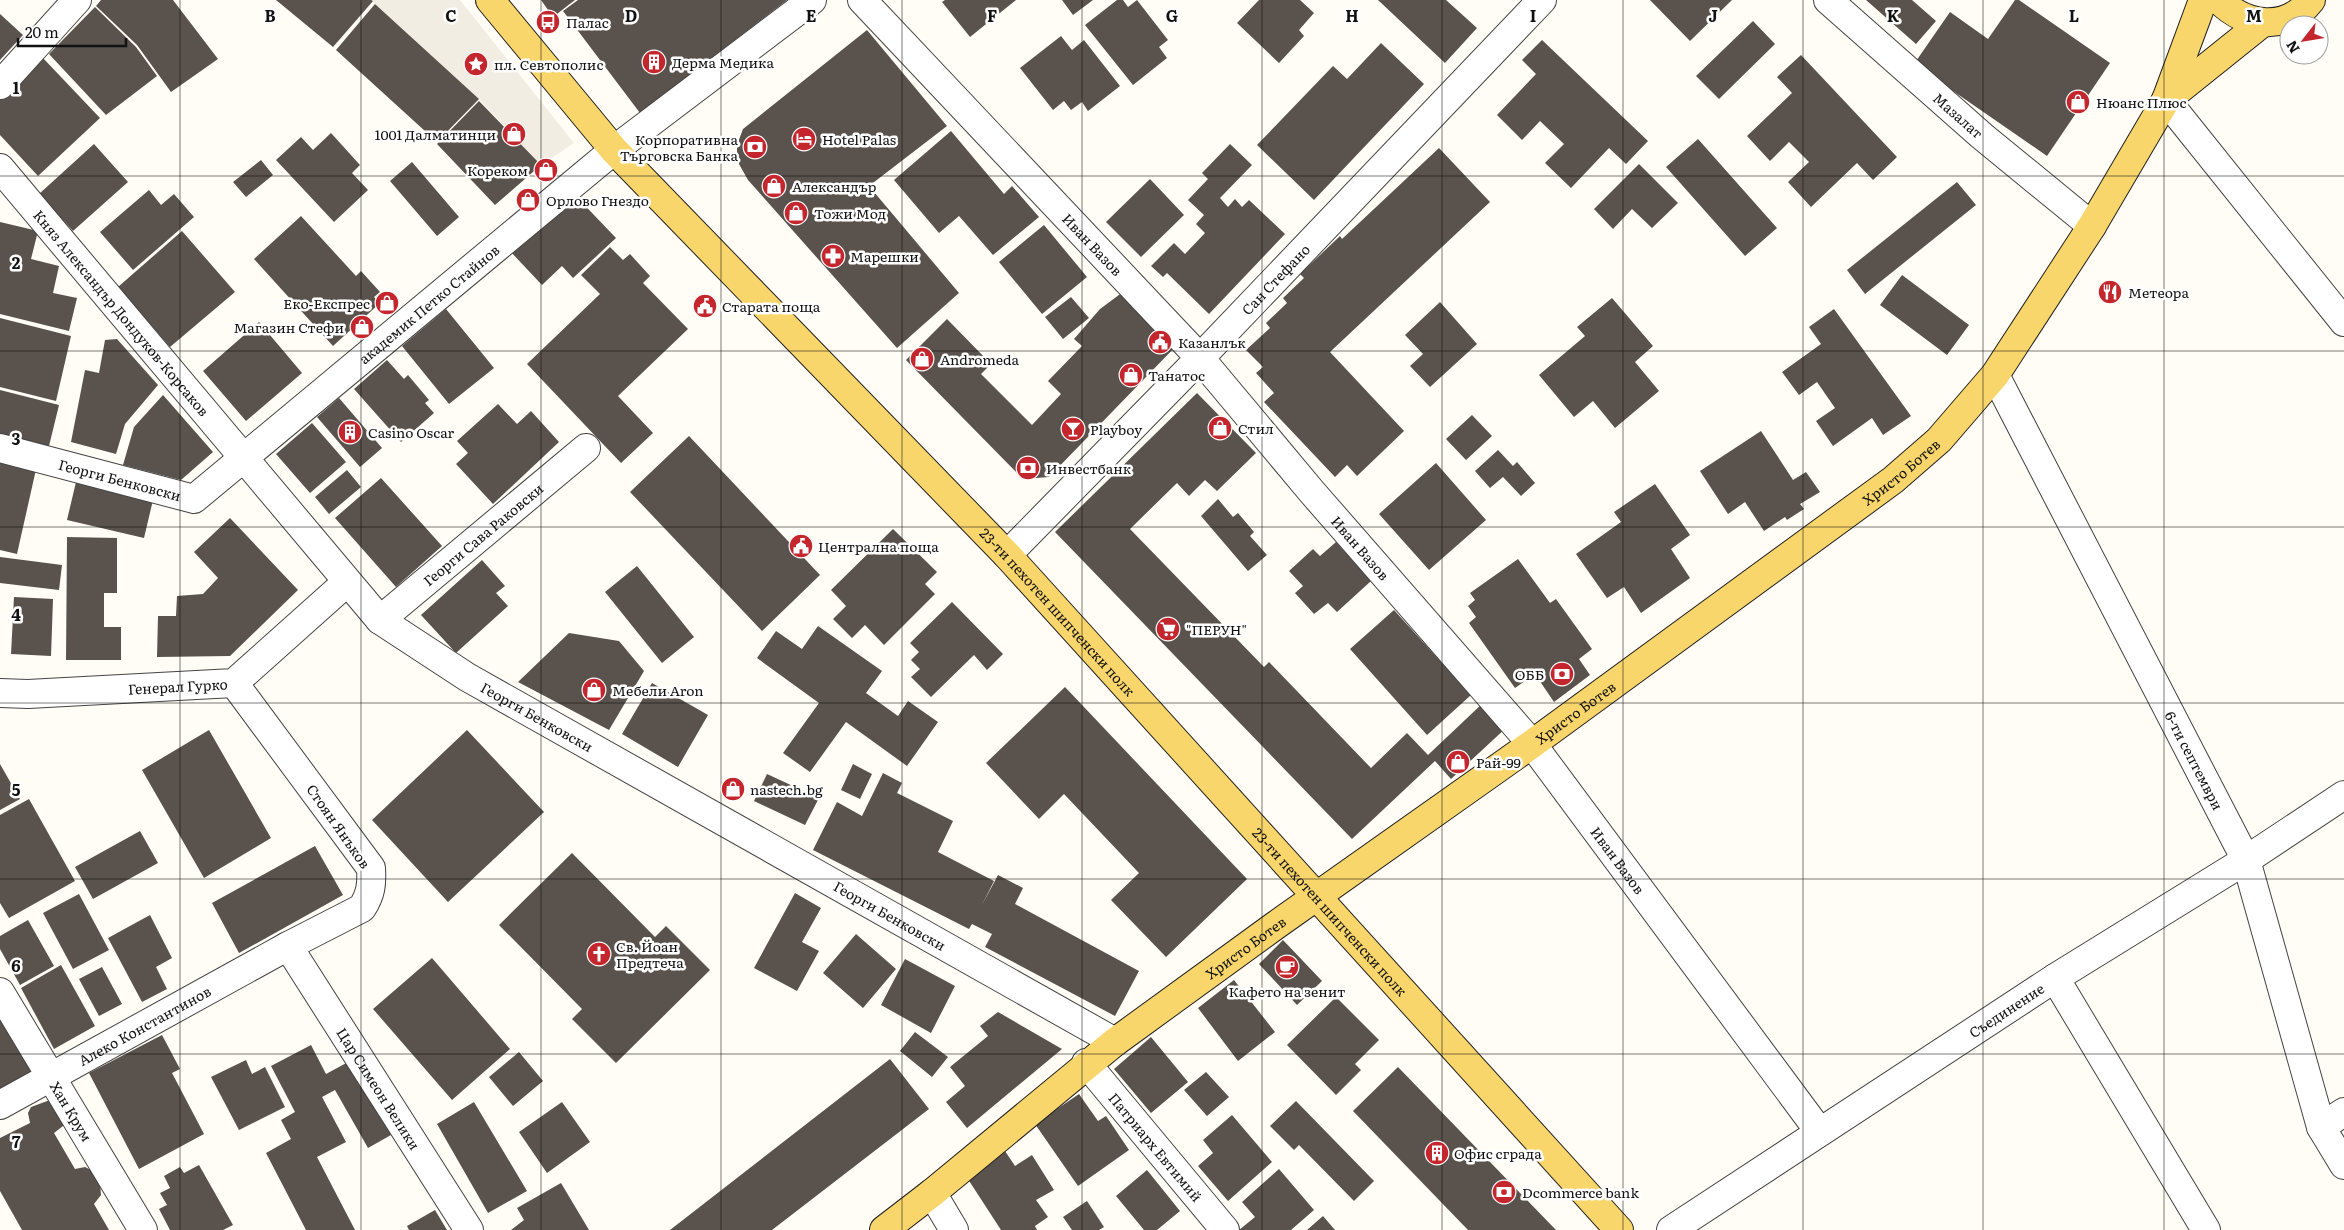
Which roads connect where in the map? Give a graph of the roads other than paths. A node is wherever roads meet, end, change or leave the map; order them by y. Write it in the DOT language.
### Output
graph roads {
  1 [pos="76,0"];
  2 [pos="490,0"];
  3 [pos="812,0"];
  4 [pos="862,0"];
  5 [pos="1542,0"];
  6 [pos="1828,0"];
  7 [pos="2203,0"];
  8 [pos="2219,0"];
  9 [pos="2311,0"];
  10 [pos="2262,23"];
  11 [pos="0,85"];
  12 [pos="2166,100"];
  13 [pos="614,150"];
  14 [pos="0,168"];
  15 [pos="2092,226"];
  16 [pos="2344,322"];
  17 [pos="1200,358"];
  18 [pos="1995,375"];
  19 [pos="0,448"];
  20 [pos="586,448"];
  21 [pos="243,456"];
  22 [pos="1007,556"];
  23 [pos="347,582"];
  24 [pos="380,620"];
  25 [pos="234,683"];
  26 [pos="0,693"];
  27 [pos="1532,744"];
  28 [pos="2344,795"];
  29 [pos="2246,860"];
  30 [pos="1318,896"];
  31 [pos="288,946"];
  32 [pos="2054,978"];
  33 [pos="0,992"];
  34 [pos="1115,1042"];
  35 [pos="1086,1063"];
  36 [pos="50,1078"];
  37 [pos="0,1105"];
  38 [pos="2344,1112"];
  39 [pos="2321,1127"];
  40 [pos="1819,1132"];
  41 [pos="2344,1165"];
  42 [pos="932,1193"];
  43 [pos="143,1230"];
  44 [pos="470,1230"];
  45 [pos="884,1230"];
  46 [pos="954,1230"];
  47 [pos="1225,1230"];
  48 [pos="1619,1230"];
  49 [pos="1671,1230"];
  50 [pos="2206,1230"];
  1 -- 11 [label="street"];
  2 -- 13 [label="main road, 23-ти пехотен шипченски полк"];
  3 -- 13 [label="street, академик Петко Стайнов"];
  4 -- 17 [label="street, Иван Вазов"];
  5 -- 17 [label="street, Сан Стефано"];
  6 -- 15 [label="street, Мазалат"];
  7 -- 12 [label="main road, Христо Ботев"];
  8 -- 10 [label="main road"];
  9 -- 10 [label="main road"];
  10 -- 12 [label="main road, Христо Ботев"];
  12 -- 15 [label="main road, Христо Ботев"];
  12 -- 16 [label="street"];
  13 -- 21 [label="street, академик Петко Стайнов"];
  13 -- 22 [label="main road, 23-ти пехотен шипченски полк"];
  14 -- 21 [label="street, Княз Александър Дондуков-Корсаков"];
  15 -- 18 [label="main road, Христо Ботев"];
  17 -- 22 [label="street, Сан Стефано"];
  17 -- 27 [label="street, Иван Вазов"];
  18 -- 27 [label="main road, Христо Ботев"];
  18 -- 29 [label="street, 6-ти септември"];
  19 -- 21 [label="street, Георги Бенковски"];
  20 -- 24 [label="street, Георги Сава Раковски"];
  21 -- 23 [label="street, Георги Бенковски"];
  22 -- 30 [label="main road, 23-ти пехотен шипченски полк"];
  23 -- 24 [label="street, Георги Бенковски"];
  23 -- 25 [label="street, Генерал Гурко"];
  24 -- 34 [label="street, Георги Бенковски"];
  25 -- 26 [label="street, Генерал Гурко"];
  25 -- 31 [label="street, Стоян Янъков"];
  27 -- 30 [label="main road, Христо Ботев"];
  27 -- 40 [label="street, Иван Вазов"];
  28 -- 29 [label="street, Съединение"];
  29 -- 32 [label="street, Съединение"];
  29 -- 39 [label="street, 6-ти септември"];
  30 -- 34 [label="main road, Христо Ботев"];
  30 -- 48 [label="main road, 23-ти пехотен шипченски полк"];
  31 -- 36 [label="street, Алеко Константинов"];
  31 -- 44 [label="street, Цар Симеон Велики"];
  32 -- 40 [label="street, Съединение"];
  32 -- 50 [label="street"];
  33 -- 36 [label="street, Хан Крум"];
  34 -- 35 [label="main road, Христо Ботев"];
  35 -- 42 [label="main road, Христо Ботев"];
  35 -- 47 [label="street, Патриарх Евтимий"];
  36 -- 37 [label="street, Алеко Константинов"];
  36 -- 43 [label="street, Хан Крум"];
  38 -- 39 [label="street"];
  39 -- 41 [label="street, 6-ти септември"];
  40 -- 49 [label="street, Съединение"];
  42 -- 45 [label="main road, Христо Ботев"];
  42 -- 46 [label="street"];
}
